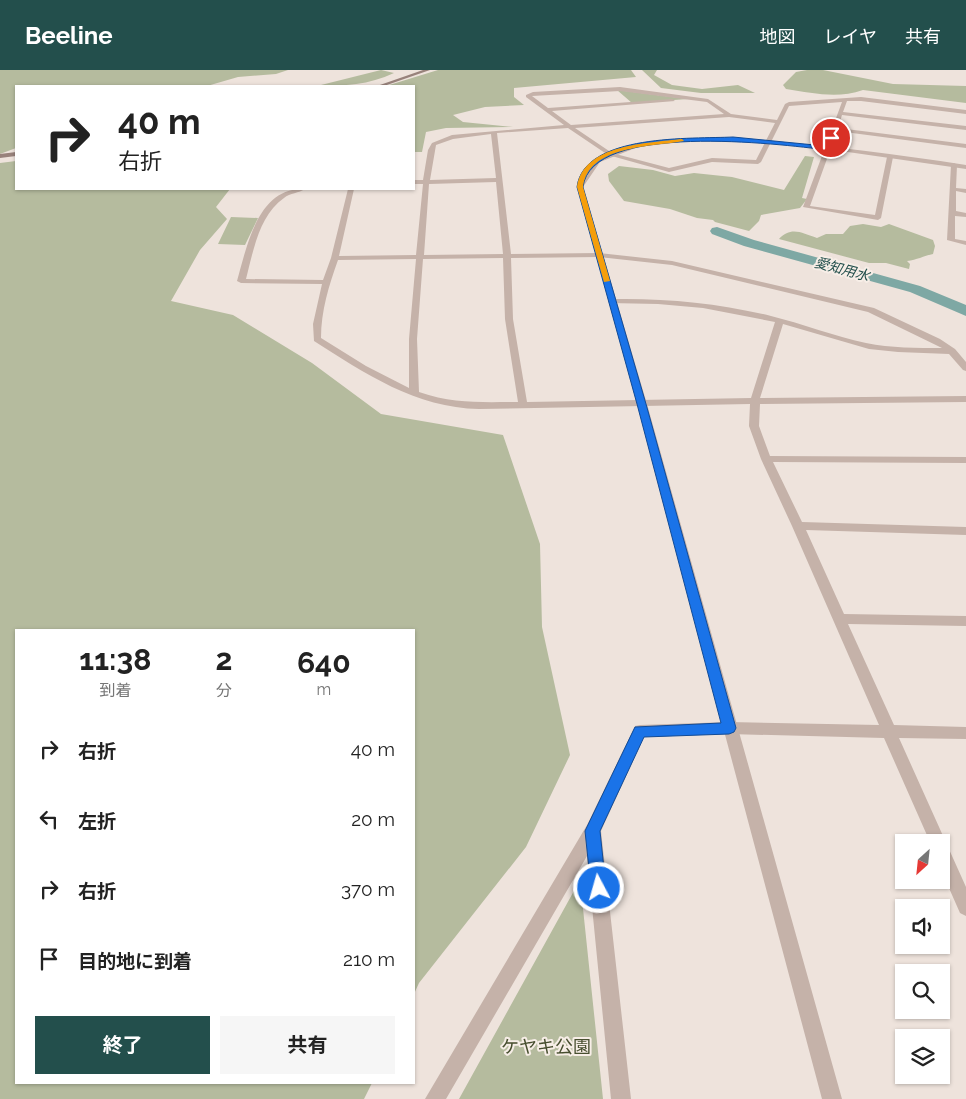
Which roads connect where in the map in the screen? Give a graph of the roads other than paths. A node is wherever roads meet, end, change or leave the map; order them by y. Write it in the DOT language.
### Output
graph roads {
  1 [pos="428,70"];
  2 [pos="383,85"];
  3 [pos="696,99"];
  4 [pos="846,100"];
  5 [pos="548,110"];
  6 [pos="842,112"];
  7 [pos="966,112"];
  8 [pos="729,115"];
  9 [pos="779,122"];
  10 [pos="571,127"];
  11 [pos="966,128"];
  12 [pos="835,129"];
  13 [pos="494,132"];
  14 [pos="768,141"];
  15 [pos="966,146"];
  16 [pos="827,148"];
  17 [pos="15,154"];
  18 [pos="610,154"];
  19 [pos="0,156"];
  20 [pos="890,157"];
  21 [pos="954,165"];
  22 [pos="966,167"];
  23 [pos="499,180"];
  24 [pos="415,182"];
  25 [pos="426,182"];
  26 [pos="953,189"];
  27 [pos="298,190"];
  28 [pos="351,190"];
  29 [pos="966,191"];
  30 [pos="952,213"];
  31 [pos="966,215"];
  32 [pos="966,242"];
  33 [pos="599,255"];
  34 [pos="507,256"];
  35 [pos="420,257"];
  36 [pos="335,258"];
  37 [pos="326,282"];
  38 [pos="612,301"];
  39 [pos="780,321"];
  40 [pos="952,351"];
  41 [pos="966,368"];
  42 [pos="414,393"];
  43 [pos="755,400"];
  44 [pos="966,400"];
  45 [pos="642,404"];
  46 [pos="523,405"];
  47 [pos="766,459"];
  48 [pos="966,460"];
  49 [pos="798,526"];
  50 [pos="966,531"];
  51 [pos="839,619"];
  52 [pos="966,621"];
  53 [pos="729,728"];
  54 [pos="889,733"];
  55 [pos="966,733"];
  56 [pos="593,831"];
  57 [pos="934,834"];
  58 [pos="950,863"];
  59 [pos="960,878"];
  60 [pos="966,907"];
  61 [pos="435,1099"];
  62 [pos="621,1099"];
  63 [pos="832,1099"];
  1 -- 2 [label="main road"];
  3 -- 5 [label="street"];
  3 -- 5 [label="street"];
  3 -- 8 [label="street"];
  4 -- 6 [label="street"];
  4 -- 7 [label="street"];
  4 -- 9 [label="street"];
  5 -- 10 [label="street"];
  6 -- 11 [label="street"];
  6 -- 12 [label="street"];
  8 -- 9 [label="street"];
  8 -- 10 [label="street"];
  9 -- 14 [label="street"];
  10 -- 13 [label="street"];
  10 -- 18 [label="street"];
  12 -- 15 [label="street"];
  12 -- 16 [label="street"];
  13 -- 23 [label="street"];
  13 -- 25 [label="street"];
  14 -- 16 [label="street"];
  14 -- 18 [label="street"];
  14 -- 18 [label="street"];
  16 -- 20 [label="street"];
  16 -- 20 [label="street"];
  17 -- 19 [label="main road"];
  18 -- 33 [label="street"];
  20 -- 21 [label="street"];
  21 -- 22 [label="street"];
  21 -- 26 [label="street"];
  23 -- 25 [label="street"];
  23 -- 34 [label="street"];
  24 -- 25 [label="street"];
  25 -- 35 [label="street"];
  26 -- 29 [label="street"];
  26 -- 30 [label="street"];
  27 -- 37 [label="street"];
  28 -- 36 [label="street"];
  30 -- 31 [label="street"];
  30 -- 32 [label="street"];
  33 -- 34 [label="street"];
  33 -- 38 [label="street"];
  33 -- 40 [label="street"];
  34 -- 35 [label="street"];
  34 -- 46 [label="street"];
  35 -- 36 [label="street"];
  35 -- 42 [label="street"];
  36 -- 37 [label="street"];
  37 -- 42 [label="street"];
  38 -- 39 [label="street"];
  38 -- 45 [label="street"];
  39 -- 40 [label="street"];
  39 -- 43 [label="street"];
  40 -- 41 [label="street"];
  42 -- 46 [label="street"];
  43 -- 44 [label="street"];
  43 -- 45 [label="street"];
  43 -- 47 [label="street"];
  45 -- 46 [label="street"];
  45 -- 53 [label="street"];
  47 -- 48 [label="street"];
  47 -- 49 [label="street"];
  49 -- 50 [label="street"];
  49 -- 51 [label="street"];
  51 -- 52 [label="street"];
  51 -- 54 [label="street"];
  53 -- 54 [label="street"];
  53 -- 56 [label="street"];
  53 -- 63 [label="street"];
  54 -- 55 [label="street"];
  54 -- 57 [label="street"];
  56 -- 61 [label="street"];
  56 -- 62 [label="street"];
  58 -- 59 [label="street"];
  59 -- 60 [label="street"];
}
